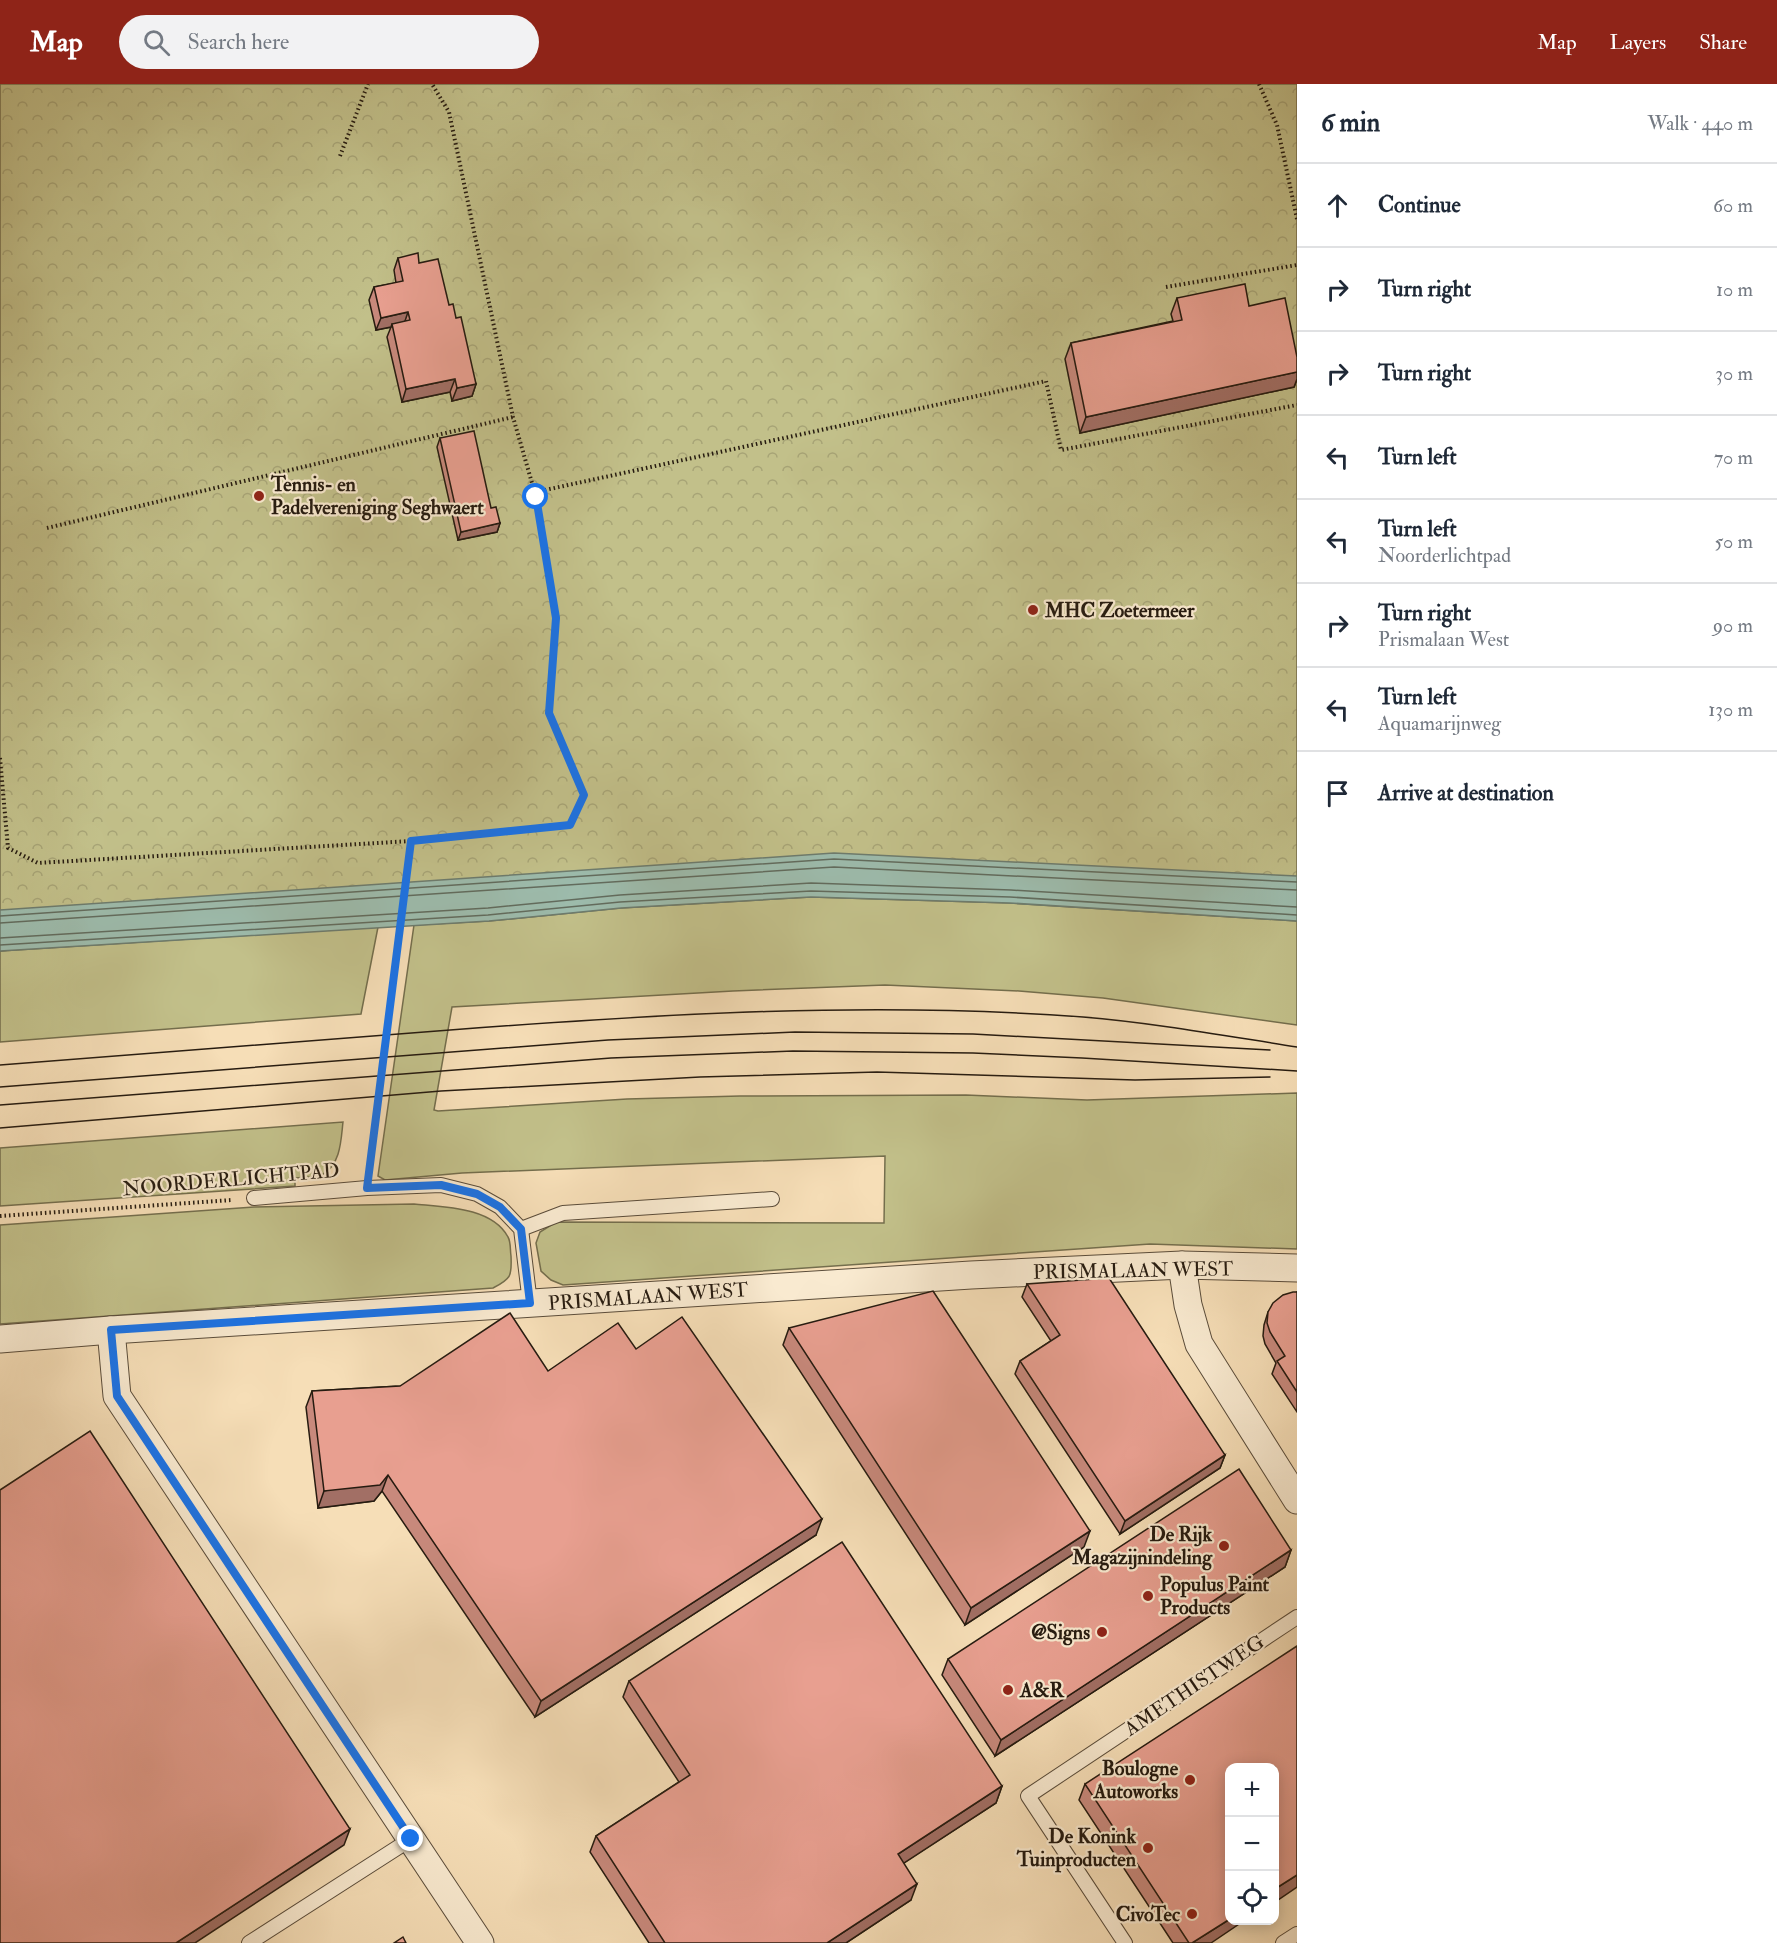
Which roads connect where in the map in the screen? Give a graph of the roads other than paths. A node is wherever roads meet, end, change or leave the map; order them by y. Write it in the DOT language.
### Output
graph roads {
  1 [pos="254,1198"];
  2 [pos="772,1199"];
  3 [pos="521,1229"];
  4 [pos="1182,1265"];
  5 [pos="1297,1268"];
  6 [pos="530,1303"];
  7 [pos="111,1330"];
  8 [pos="0,1339"];
  9 [pos="1297,1500"];
  10 [pos="1297,1617"];
  11 [pos="411,1839"];
  12 [pos="1297,1934"];
  13 [pos="249,1943"];
  14 [pos="480,1943"];
  15 [pos="1125,1943"];
  16 [pos="1283,1943"];
  1 -- 3 [label="lane, NOORDERLICHTPAD"];
  2 -- 3 [label="lane"];
  3 -- 6 [label="lane"];
  4 -- 5 [label="street, PRISMALAAN WEST"];
  4 -- 6 [label="street, PRISMALAAN WEST"];
  4 -- 9 [label="street"];
  6 -- 7 [label="street, PRISMALAAN WEST"];
  7 -- 8 [label="street, PRISMALAAN WEST"];
  7 -- 11 [label="street"];
  10 -- 15 [label="lane, AMETHISTWEG"];
  11 -- 13 [label="lane"];
  11 -- 14 [label="street"];
  12 -- 16 [label="lane"];
}
